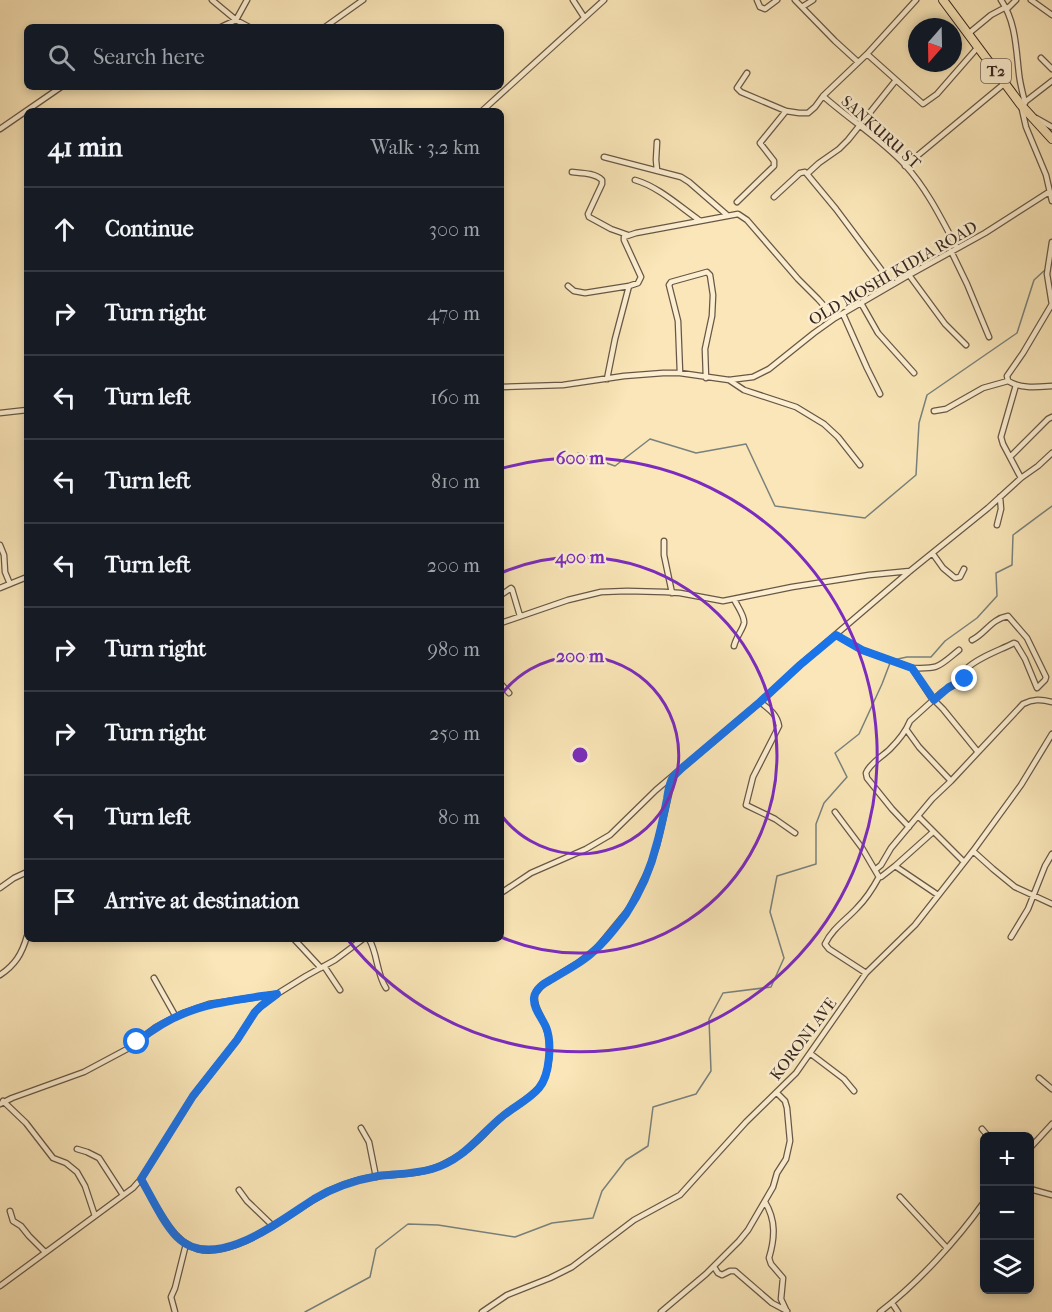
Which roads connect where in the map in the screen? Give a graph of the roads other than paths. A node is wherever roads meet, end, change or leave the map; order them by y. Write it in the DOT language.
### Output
graph roads {
  1 [pos="212,0"];
  2 [pos="247,0"];
  3 [pos="363,0"];
  4 [pos="573,0"];
  5 [pos="604,0"];
  6 [pos="757,0"];
  7 [pos="777,0"];
  8 [pos="795,0"];
  9 [pos="813,0"];
  10 [pos="916,0"];
  11 [pos="943,0"];
  12 [pos="1000,0"];
  13 [pos="1016,0"];
  14 [pos="1031,0"];
  15 [pos="801,7"];
  16 [pos="1006,8"];
  17 [pos="1052,15"];
  18 [pos="584,17"];
  19 [pos="236,20"];
  20 [pos="227,24"];
  21 [pos="243,24"];
  22 [pos="329,24"];
  23 [pos="968,34"];
  24 [pos="978,47"];
  25 [pos="867,54"];
  26 [pos="1041,58"];
  27 [pos="858,62"];
  28 [pos="1052,69"];
  29 [pos="747,73"];
  30 [pos="896,80"];
  31 [pos="1052,81"];
  32 [pos="1005,83"];
  33 [pos="57,90"];
  34 [pos="823,96"];
  35 [pos="1023,104"];
  36 [pos="30,108"];
  37 [pos="485,108"];
  38 [pos="786,111"];
  39 [pos="24,112"];
  40 [pos="1028,114"];
  41 [pos="860,125"];
  42 [pos="1052,127"];
  43 [pos="0,129"];
  44 [pos="1052,139"];
  45 [pos="657,142"];
  46 [pos="604,157"];
  47 [pos="906,166"];
  48 [pos="657,170"];
  49 [pos="572,172"];
  50 [pos="807,174"];
  51 [pos="635,180"];
  52 [pos="1049,192"];
  53 [pos="774,197"];
  54 [pos="1052,201"];
  55 [pos="737,202"];
  56 [pos="727,215"];
  57 [pos="699,220"];
  58 [pos="628,235"];
  59 [pos="1052,242"];
  60 [pos="957,248"];
  61 [pos="951,251"];
  62 [pos="909,274"];
  63 [pos="892,284"];
  64 [pos="568,286"];
  65 [pos="629,286"];
  66 [pos="861,303"];
  67 [pos="1052,305"];
  68 [pos="843,314"];
  69 [pos="835,318"];
  70 [pos="989,337"];
  71 [pos="966,345"];
  72 [pos="680,373"];
  73 [pos="914,374"];
  74 [pos="706,378"];
  75 [pos="607,380"];
  76 [pos="729,380"];
  77 [pos="1008,381"];
  78 [pos="1016,385"];
  79 [pos="1052,386"];
  80 [pos="504,387"];
  81 [pos="880,394"];
  82 [pos="24,411"];
  83 [pos="934,411"];
  84 [pos="0,413"];
  85 [pos="1052,417"];
  86 [pos="1052,453"];
  87 [pos="1010,457"];
  88 [pos="860,465"];
  89 [pos="1021,478"];
  90 [pos="1000,497"];
  91 [pos="997,525"];
  92 [pos="664,542"];
  93 [pos="0,545"];
  94 [pos="933,554"];
  95 [pos="964,569"];
  96 [pos="910,571"];
  97 [pos="24,578"];
  98 [pos="10,584"];
  99 [pos="0,588"];
  100 [pos="504,593"];
  101 [pos="672,593"];
  102 [pos="734,599"];
  103 [pos="520,616"];
  104 [pos="504,622"];
  105 [pos="836,635"];
  106 [pos="972,640"];
  107 [pos="734,646"];
  108 [pos="959,650"];
  109 [pos="912,668"];
  110 [pos="504,687"];
  111 [pos="509,693"];
  112 [pos="934,700"];
  113 [pos="760,702"];
  114 [pos="1052,702"];
  115 [pos="906,729"];
  116 [pos="1052,734"];
  117 [pos="978,752"];
  118 [pos="673,777"];
  119 [pos="951,781"];
  120 [pos="835,812"];
  121 [pos="918,816"];
  122 [pos="909,827"];
  123 [pos="933,832"];
  124 [pos="795,833"];
  125 [pos="973,851"];
  126 [pos="1052,854"];
  127 [pos="964,862"];
  128 [pos="895,866"];
  129 [pos="875,870"];
  130 [pos="24,873"];
  131 [pos="879,877"];
  132 [pos="0,888"];
  133 [pos="504,891"];
  134 [pos="938,896"];
  135 [pos="1034,896"];
  136 [pos="1052,904"];
  137 [pos="1011,937"];
  138 [pos="25,942"];
  139 [pos="297,942"];
  140 [pos="359,942"];
  141 [pos="370,942"];
  142 [pos="322,967"];
  143 [pos="866,973"];
  144 [pos="0,975"];
  145 [pos="154,978"];
  146 [pos="386,988"];
  147 [pos="340,990"];
  148 [pos="277,994"];
  149 [pos="176,1017"];
  150 [pos="811,1054"];
  151 [pos="1039,1078"];
  152 [pos="1052,1089"];
  153 [pos="854,1091"];
  154 [pos="777,1093"];
  155 [pos="2,1102"];
  156 [pos="1052,1124"];
  157 [pos="361,1128"];
  158 [pos="982,1129"];
  159 [pos="984,1132"];
  160 [pos="1034,1143"];
  161 [pos="76,1149"];
  162 [pos="376,1177"];
  163 [pos="141,1179"];
  164 [pos="239,1190"];
  165 [pos="1034,1190"];
  166 [pos="123,1195"];
  167 [pos="1052,1195"];
  168 [pos="900,1197"];
  169 [pos="765,1202"];
  170 [pos="980,1207"];
  171 [pos="10,1211"];
  172 [pos="95,1216"];
  173 [pos="273,1226"];
  174 [pos="186,1244"];
  175 [pos="947,1248"];
  176 [pos="45,1252"];
  177 [pos="714,1267"];
  178 [pos="0,1286"];
  179 [pos="892,1303"];
  180 [pos="787,1311"];
  181 [pos="175,1312"];
  182 [pos="482,1312"];
  183 [pos="663,1312"];
  184 [pos="880,1312"];
  185 [pos="897,1312"];
  1 -- 19 [label="street"];
  2 -- 19 [label="street"];
  3 -- 22 [label="street"];
  4 -- 18 [label="street"];
  5 -- 18 [label="street"];
  6 -- 7 [label="street"];
  8 -- 15 [label="street"];
  9 -- 15 [label="street"];
  10 -- 25 [label="street"];
  11 -- 23 [label="highway, T2"];
  12 -- 16 [label="street"];
  13 -- 16 [label="street"];
  14 -- 17 [label="street"];
  15 -- 27 [label="street"];
  16 -- 23 [label="street"];
  16 -- 35 [label="street"];
  18 -- 37 [label="street"];
  19 -- 20 [label="street"];
  19 -- 21 [label="street"];
  23 -- 24 [label="highway, T2"];
  24 -- 30 [label="street"];
  24 -- 32 [label="highway, T2"];
  25 -- 27 [label="street"];
  25 -- 30 [label="street"];
  26 -- 28 [label="street"];
  27 -- 34 [label="street"];
  29 -- 38 [label="street"];
  30 -- 41 [label="street"];
  31 -- 35 [label="street"];
  32 -- 35 [label="highway, T2"];
  32 -- 47 [label="street"];
  33 -- 36 [label="street"];
  34 -- 38 [label="street"];
  34 -- 41 [label="street, SANKURU ST"];
  35 -- 40 [label="highway, T2"];
  35 -- 52 [label="street"];
  38 -- 55 [label="street"];
  39 -- 43 [label="street"];
  40 -- 42 [label="street"];
  40 -- 44 [label="highway, T2"];
  41 -- 47 [label="street, SANKURU ST"];
  41 -- 50 [label="street"];
  45 -- 48 [label="street"];
  46 -- 48 [label="street"];
  47 -- 60 [label="street, SANKURU ST"];
  48 -- 56 [label="street"];
  49 -- 58 [label="street"];
  50 -- 53 [label="street"];
  50 -- 63 [label="street"];
  51 -- 57 [label="street"];
  52 -- 54 [label="street"];
  52 -- 60 [label="street, OLD MOSHI KIDIA ROAD"];
  56 -- 57 [label="street"];
  56 -- 69 [label="street"];
  57 -- 58 [label="street"];
  58 -- 65 [label="street"];
  59 -- 67 [label="street"];
  60 -- 61 [label="street, OLD MOSHI KIDIA ROAD"];
  61 -- 62 [label="street, OLD MOSHI KIDIA ROAD"];
  61 -- 70 [label="street"];
  62 -- 63 [label="street, OLD MOSHI KIDIA ROAD"];
  62 -- 71 [label="street"];
  63 -- 66 [label="street, OLD MOSHI KIDIA ROAD"];
  64 -- 65 [label="street"];
  65 -- 75 [label="street"];
  66 -- 68 [label="street, OLD MOSHI KIDIA ROAD"];
  66 -- 73 [label="street"];
  67 -- 77 [label="street"];
  68 -- 69 [label="street, OLD MOSHI KIDIA ROAD"];
  68 -- 81 [label="street"];
  69 -- 76 [label="street, OLD MOSHI KIDIA ROAD"];
  72 -- 74 [label="street, OLD MOSHI KIDIA ROAD"];
  72 -- 74 [label="street"];
  72 -- 75 [label="street, OLD MOSHI KIDIA ROAD"];
  74 -- 76 [label="street, OLD MOSHI KIDIA ROAD"];
  75 -- 80 [label="street, OLD MOSHI KIDIA ROAD"];
  76 -- 88 [label="street"];
  77 -- 78 [label="street"];
  77 -- 83 [label="street"];
  78 -- 79 [label="street"];
  78 -- 87 [label="street"];
  82 -- 84 [label="street"];
  85 -- 87 [label="street"];
  86 -- 89 [label="street"];
  87 -- 89 [label="street"];
  89 -- 90 [label="street"];
  90 -- 91 [label="street"];
  90 -- 94 [label="street"];
  92 -- 101 [label="street"];
  93 -- 98 [label="street"];
  94 -- 95 [label="street"];
  94 -- 96 [label="street"];
  96 -- 102 [label="street"];
  96 -- 105 [label="street"];
  97 -- 98 [label="street"];
  98 -- 99 [label="street"];
  100 -- 103 [label="street"];
  101 -- 102 [label="street"];
  101 -- 103 [label="street"];
  102 -- 107 [label="street"];
  103 -- 104 [label="street"];
  105 -- 109 [label="street"];
  105 -- 113 [label="street"];
  106 -- 112 [label="street"];
  108 -- 109 [label="street"];
  109 -- 112 [label="street"];
  110 -- 111 [label="street"];
  112 -- 115 [label="street"];
  112 -- 117 [label="street"];
  113 -- 118 [label="street"];
  113 -- 124 [label="street"];
  114 -- 117 [label="street"];
  115 -- 119 [label="street"];
  115 -- 122 [label="street"];
  116 -- 125 [label="street, KORONI AVE"];
  117 -- 119 [label="street"];
  118 -- 133 [label="street"];
  118 -- 162 [label="street"];
  119 -- 121 [label="street"];
  120 -- 129 [label="street"];
  121 -- 122 [label="street"];
  121 -- 123 [label="street"];
  122 -- 129 [label="street"];
  123 -- 127 [label="street"];
  123 -- 128 [label="street"];
  125 -- 127 [label="street, KORONI AVE"];
  125 -- 135 [label="street"];
  126 -- 135 [label="street"];
  127 -- 134 [label="street, KORONI AVE"];
  128 -- 131 [label="street"];
  128 -- 134 [label="street"];
  129 -- 131 [label="street"];
  130 -- 132 [label="street"];
  131 -- 143 [label="street"];
  134 -- 143 [label="street, KORONI AVE"];
  135 -- 136 [label="street"];
  135 -- 137 [label="street"];
  138 -- 144 [label="street"];
  139 -- 142 [label="street"];
  140 -- 142 [label="street"];
  141 -- 146 [label="street"];
  142 -- 147 [label="street"];
  142 -- 148 [label="street"];
  143 -- 150 [label="street, KORONI AVE"];
  145 -- 149 [label="street"];
  148 -- 149 [label="street"];
  148 -- 163 [label="street"];
  149 -- 155 [label="street"];
  150 -- 153 [label="street"];
  150 -- 154 [label="street, KORONI AVE"];
  151 -- 152 [label="street"];
  154 -- 169 [label="street"];
  154 -- 182 [label="street, KORONI AVE"];
  155 -- 172 [label="street"];
  156 -- 160 [label="street"];
  157 -- 162 [label="street"];
  158 -- 159 [label="street"];
  161 -- 166 [label="street"];
  162 -- 173 [label="street"];
  163 -- 166 [label="street"];
  163 -- 174 [label="street"];
  164 -- 173 [label="street"];
  165 -- 167 [label="street"];
  166 -- 172 [label="street"];
  168 -- 175 [label="street"];
  169 -- 177 [label="street"];
  169 -- 180 [label="street"];
  170 -- 175 [label="street"];
  171 -- 176 [label="street"];
  172 -- 176 [label="street"];
  173 -- 174 [label="street"];
  174 -- 181 [label="street"];
  175 -- 179 [label="street"];
  176 -- 178 [label="street"];
  177 -- 180 [label="street"];
  177 -- 183 [label="street"];
  179 -- 184 [label="street"];
  179 -- 185 [label="street"];
}
